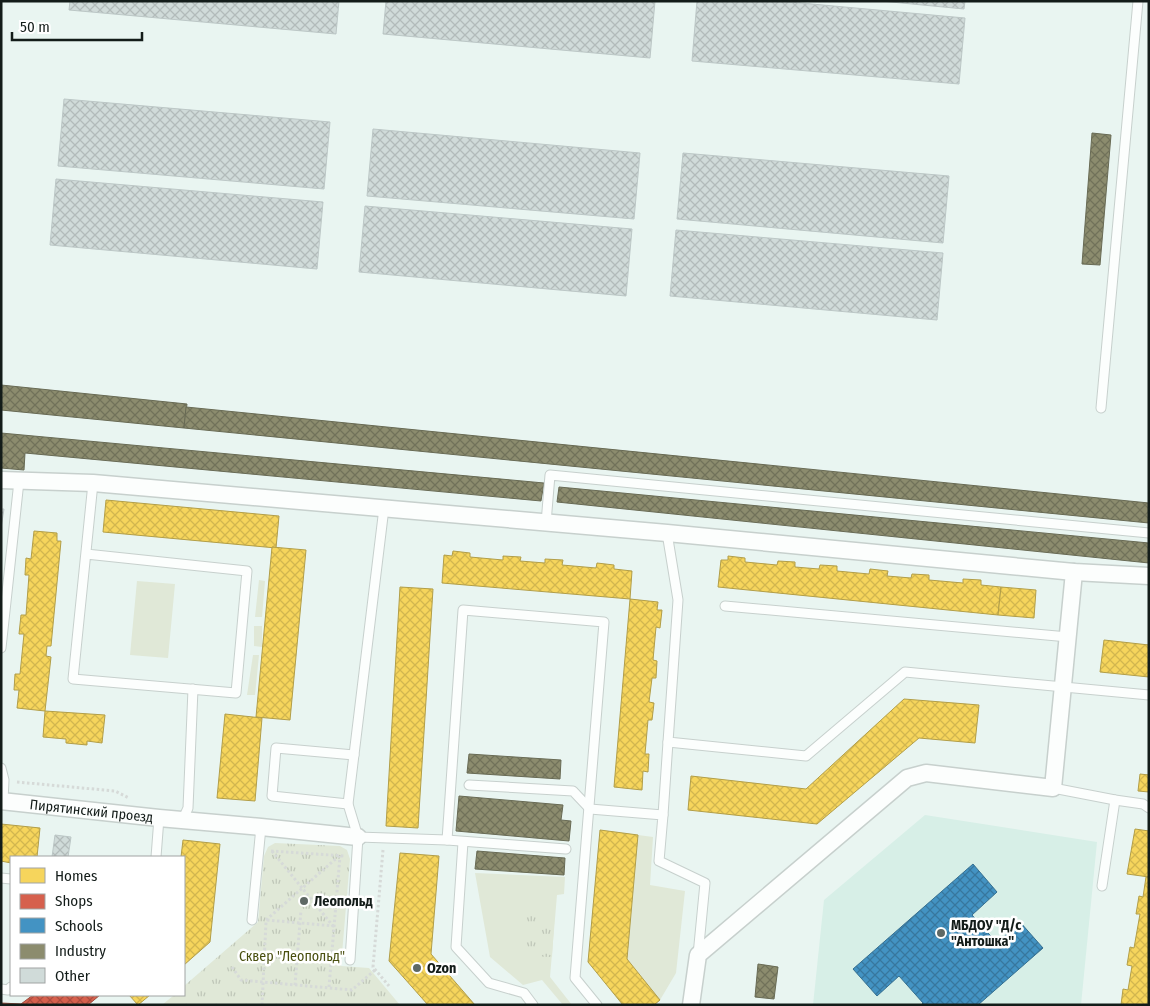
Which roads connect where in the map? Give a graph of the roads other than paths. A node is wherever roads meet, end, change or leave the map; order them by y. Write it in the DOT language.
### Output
graph roads {
  1 [pos="1138,1"];
  2 [pos="1101,408"];
  3 [pos="1,480"];
  4 [pos="19,482"];
  5 [pos="93,483"];
  6 [pos="384,508"];
  7 [pos="546,523"];
  8 [pos="667,533"];
  9 [pos="1149,533"];
  10 [pos="86,554"];
  11 [pos="1074,572"];
  12 [pos="1149,576"];
  13 [pos="725,606"];
  14 [pos="1068,637"];
  15 [pos="1,648"];
  16 [pos="1062,687"];
  17 [pos="193,690"];
  18 [pos="1149,696"];
  19 [pos="668,742"];
  20 [pos="354,755"];
  21 [pos="1,768"];
  22 [pos="469,785"];
  23 [pos="1053,788"];
  24 [pos="1115,800"];
  25 [pos="2,801"];
  26 [pos="348,804"];
  27 [pos="1149,808"];
  28 [pos="590,809"];
  29 [pos="663,815"];
  30 [pos="159,818"];
  31 [pos="182,820"];
  32 [pos="261,827"];
  33 [pos="358,837"];
  34 [pos="447,840"];
  35 [pos="463,842"];
  36 [pos="566,849"];
  37 [pos="156,856"];
  38 [pos="1102,886"];
  39 [pos="252,920"];
  40 [pos="698,955"];
  41 [pos="350,960"];
  42 [pos="533,1005"];
  43 [pos="597,1005"];
  44 [pos="691,1005"];
  1 -- 2 [label="lane"];
  3 -- 4 [label="street"];
  4 -- 5 [label="street"];
  4 -- 15 [label="lane"];
  5 -- 6 [label="street"];
  5 -- 10 [label="lane"];
  6 -- 7 [label="street"];
  6 -- 20 [label="lane"];
  7 -- 8 [label="street"];
  7 -- 9 [label="lane"];
  8 -- 11 [label="street"];
  8 -- 19 [label="lane"];
  10 -- 17 [label="lane"];
  10 -- 17 [label="lane"];
  11 -- 12 [label="street"];
  11 -- 14 [label="street"];
  13 -- 14 [label="lane"];
  14 -- 16 [label="street"];
  16 -- 18 [label="lane"];
  16 -- 19 [label="lane"];
  16 -- 23 [label="street"];
  17 -- 31 [label="lane"];
  19 -- 29 [label="lane"];
  20 -- 26 [label="lane"];
  20 -- 26 [label="lane"];
  21 -- 25 [label="lane"];
  22 -- 28 [label="lane"];
  23 -- 24 [label="lane"];
  23 -- 40 [label="street"];
  24 -- 27 [label="lane"];
  24 -- 38 [label="lane"];
  25 -- 30 [label="street, Пирятинский проезд"];
  26 -- 33 [label="lane"];
  28 -- 29 [label="lane"];
  28 -- 34 [label="lane"];
  28 -- 43 [label="lane"];
  29 -- 40 [label="lane"];
  30 -- 31 [label="street, Пирятинский проезд"];
  30 -- 37 [label="lane"];
  31 -- 32 [label="street, Пирятинский проезд"];
  32 -- 33 [label="street, Пирятинский проезд"];
  32 -- 39 [label="lane"];
  33 -- 34 [label="lane"];
  33 -- 41 [label="lane"];
  34 -- 35 [label="lane"];
  35 -- 36 [label="lane"];
  35 -- 42 [label="lane"];
  40 -- 44 [label="street"];
}
